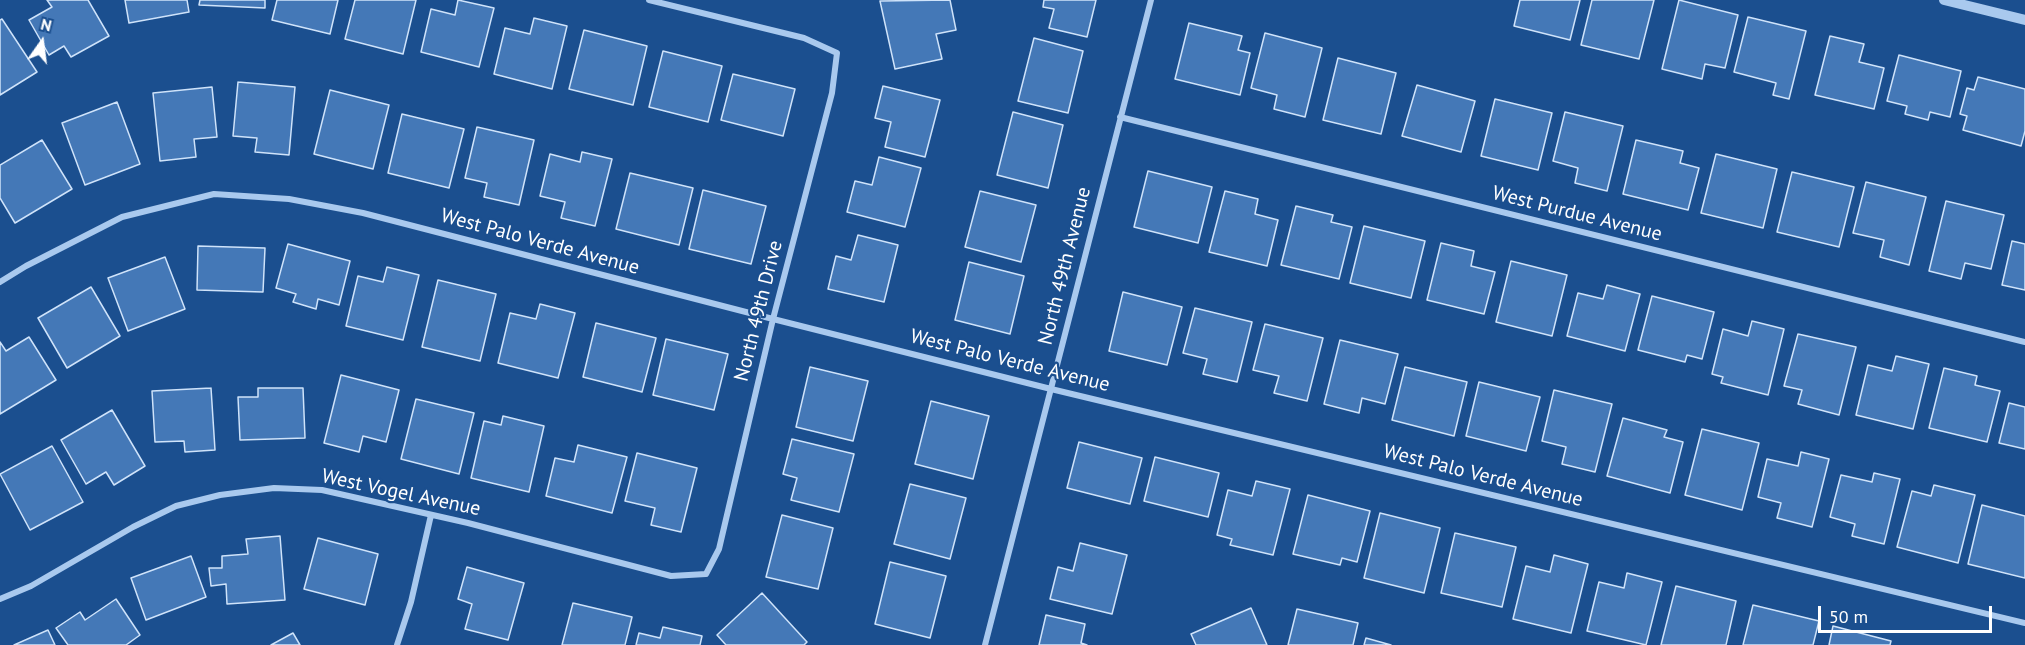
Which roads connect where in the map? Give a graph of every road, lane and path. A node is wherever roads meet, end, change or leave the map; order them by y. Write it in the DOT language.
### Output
graph roads {
  1 [pos="649,0"];
  2 [pos="1151,0"];
  3 [pos="1944,0"];
  4 [pos="2025,20"];
  5 [pos="1120,117"];
  6 [pos="0,282"];
  7 [pos="773,319"];
  8 [pos="2025,342"];
  9 [pos="1051,389"];
  10 [pos="431,515"];
  11 [pos="706,574"];
  12 [pos="0,599"];
  13 [pos="2025,623"];
  14 [pos="397,645"];
  15 [pos="985,645"];
  1 -- 7 [label="street, North 49th Drive"];
  2 -- 5 [label="street, North 49th Avenue"];
  3 -- 4 [label="street"];
  5 -- 8 [label="street, West Purdue Avenue"];
  5 -- 9 [label="street, North 49th Avenue"];
  6 -- 7 [label="street, West Palo Verde Avenue"];
  7 -- 9 [label="street, West Palo Verde Avenue"];
  7 -- 11 [label="street, North 49th Drive"];
  9 -- 13 [label="street, West Palo Verde Avenue"];
  9 -- 15 [label="street, North 49th Avenue"];
  10 -- 11 [label="street, West Vogel Avenue"];
  10 -- 12 [label="street, West Vogel Avenue"];
  10 -- 14 [label="street"];
}
